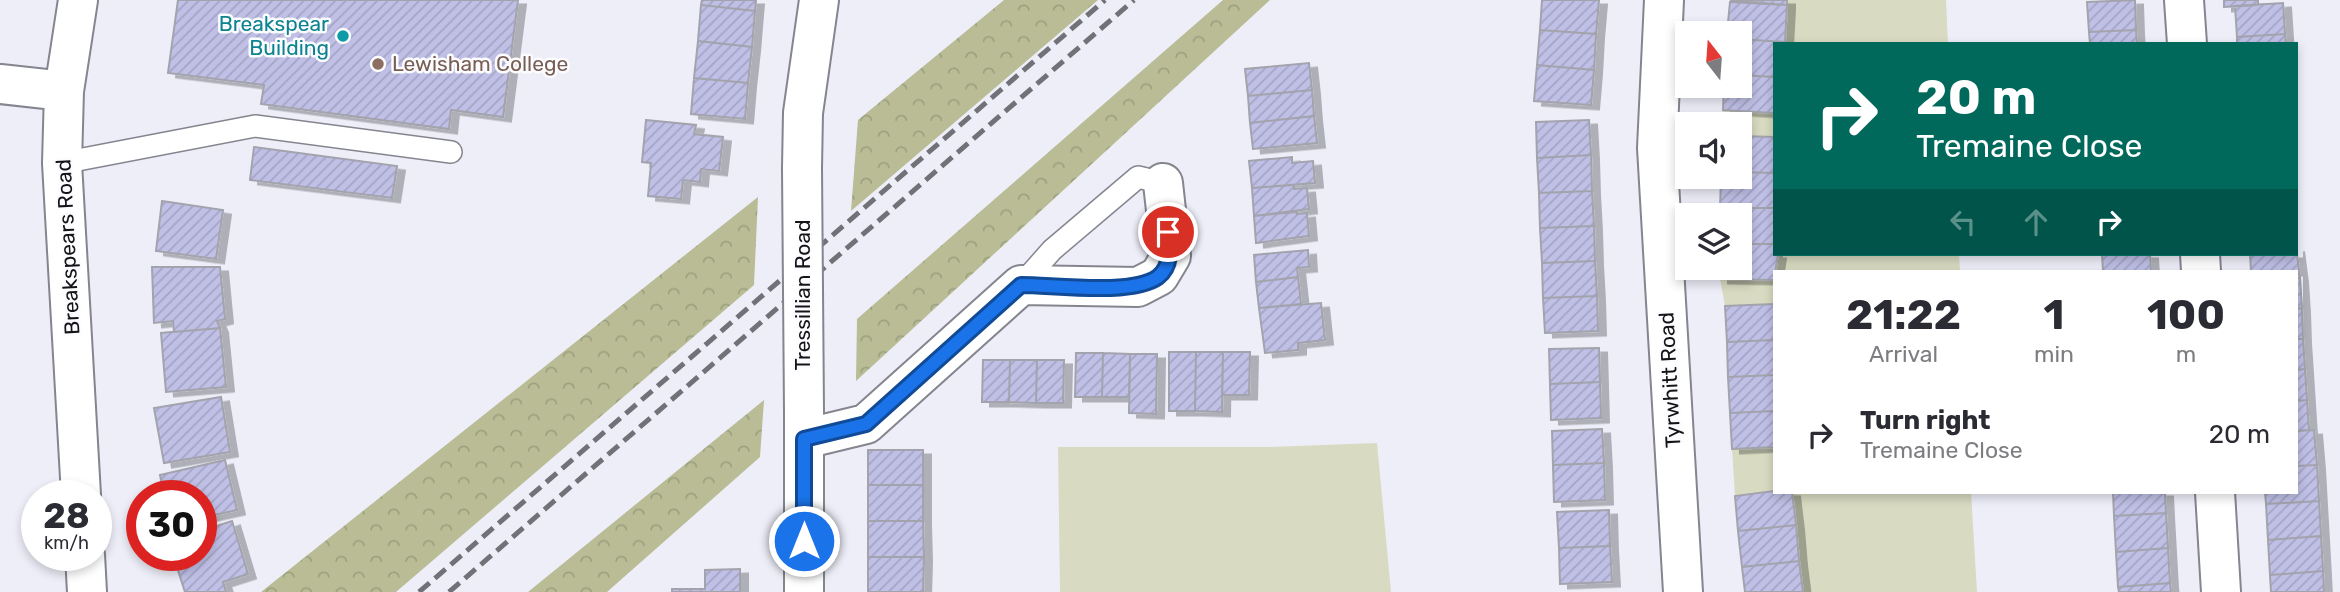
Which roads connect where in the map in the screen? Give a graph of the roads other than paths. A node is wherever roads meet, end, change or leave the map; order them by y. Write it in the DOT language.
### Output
graph roads {
  1 [pos="78,0"];
  2 [pos="819,0"];
  3 [pos="1664,0"];
  4 [pos="2185,0"];
  5 [pos="2187,42"];
  6 [pos="0,85"];
  7 [pos="64,91"];
  8 [pos="451,152"];
  9 [pos="62,163"];
  10 [pos="1163,183"];
  11 [pos="1021,285"];
  12 [pos="804,425"];
  13 [pos="80,480"];
  14 [pos="2215,494"];
  15 [pos="86,571"];
  16 [pos="87,592"];
  17 [pos="804,592"];
  18 [pos="1683,592"];
  19 [pos="2221,592"];
  1 -- 7 [label="street, Breakspears Road"];
  2 -- 12 [label="street, Tressillian Road, bridge"];
  3 -- 18 [label="street, Tyrwhitt Road"];
  4 -- 5 [label="street"];
  6 -- 7 [label="street"];
  7 -- 9 [label="street, Breakspears Road"];
  8 -- 9 [label="lane"];
  9 -- 13 [label="street, Breakspears Road"];
  10 -- 11 [label="lane"];
  10 -- 11 [label="street"];
  11 -- 12 [label="street"];
  12 -- 17 [label="street, Tressillian Road"];
  14 -- 19 [label="street"];
  15 -- 16 [label="street"];
}
